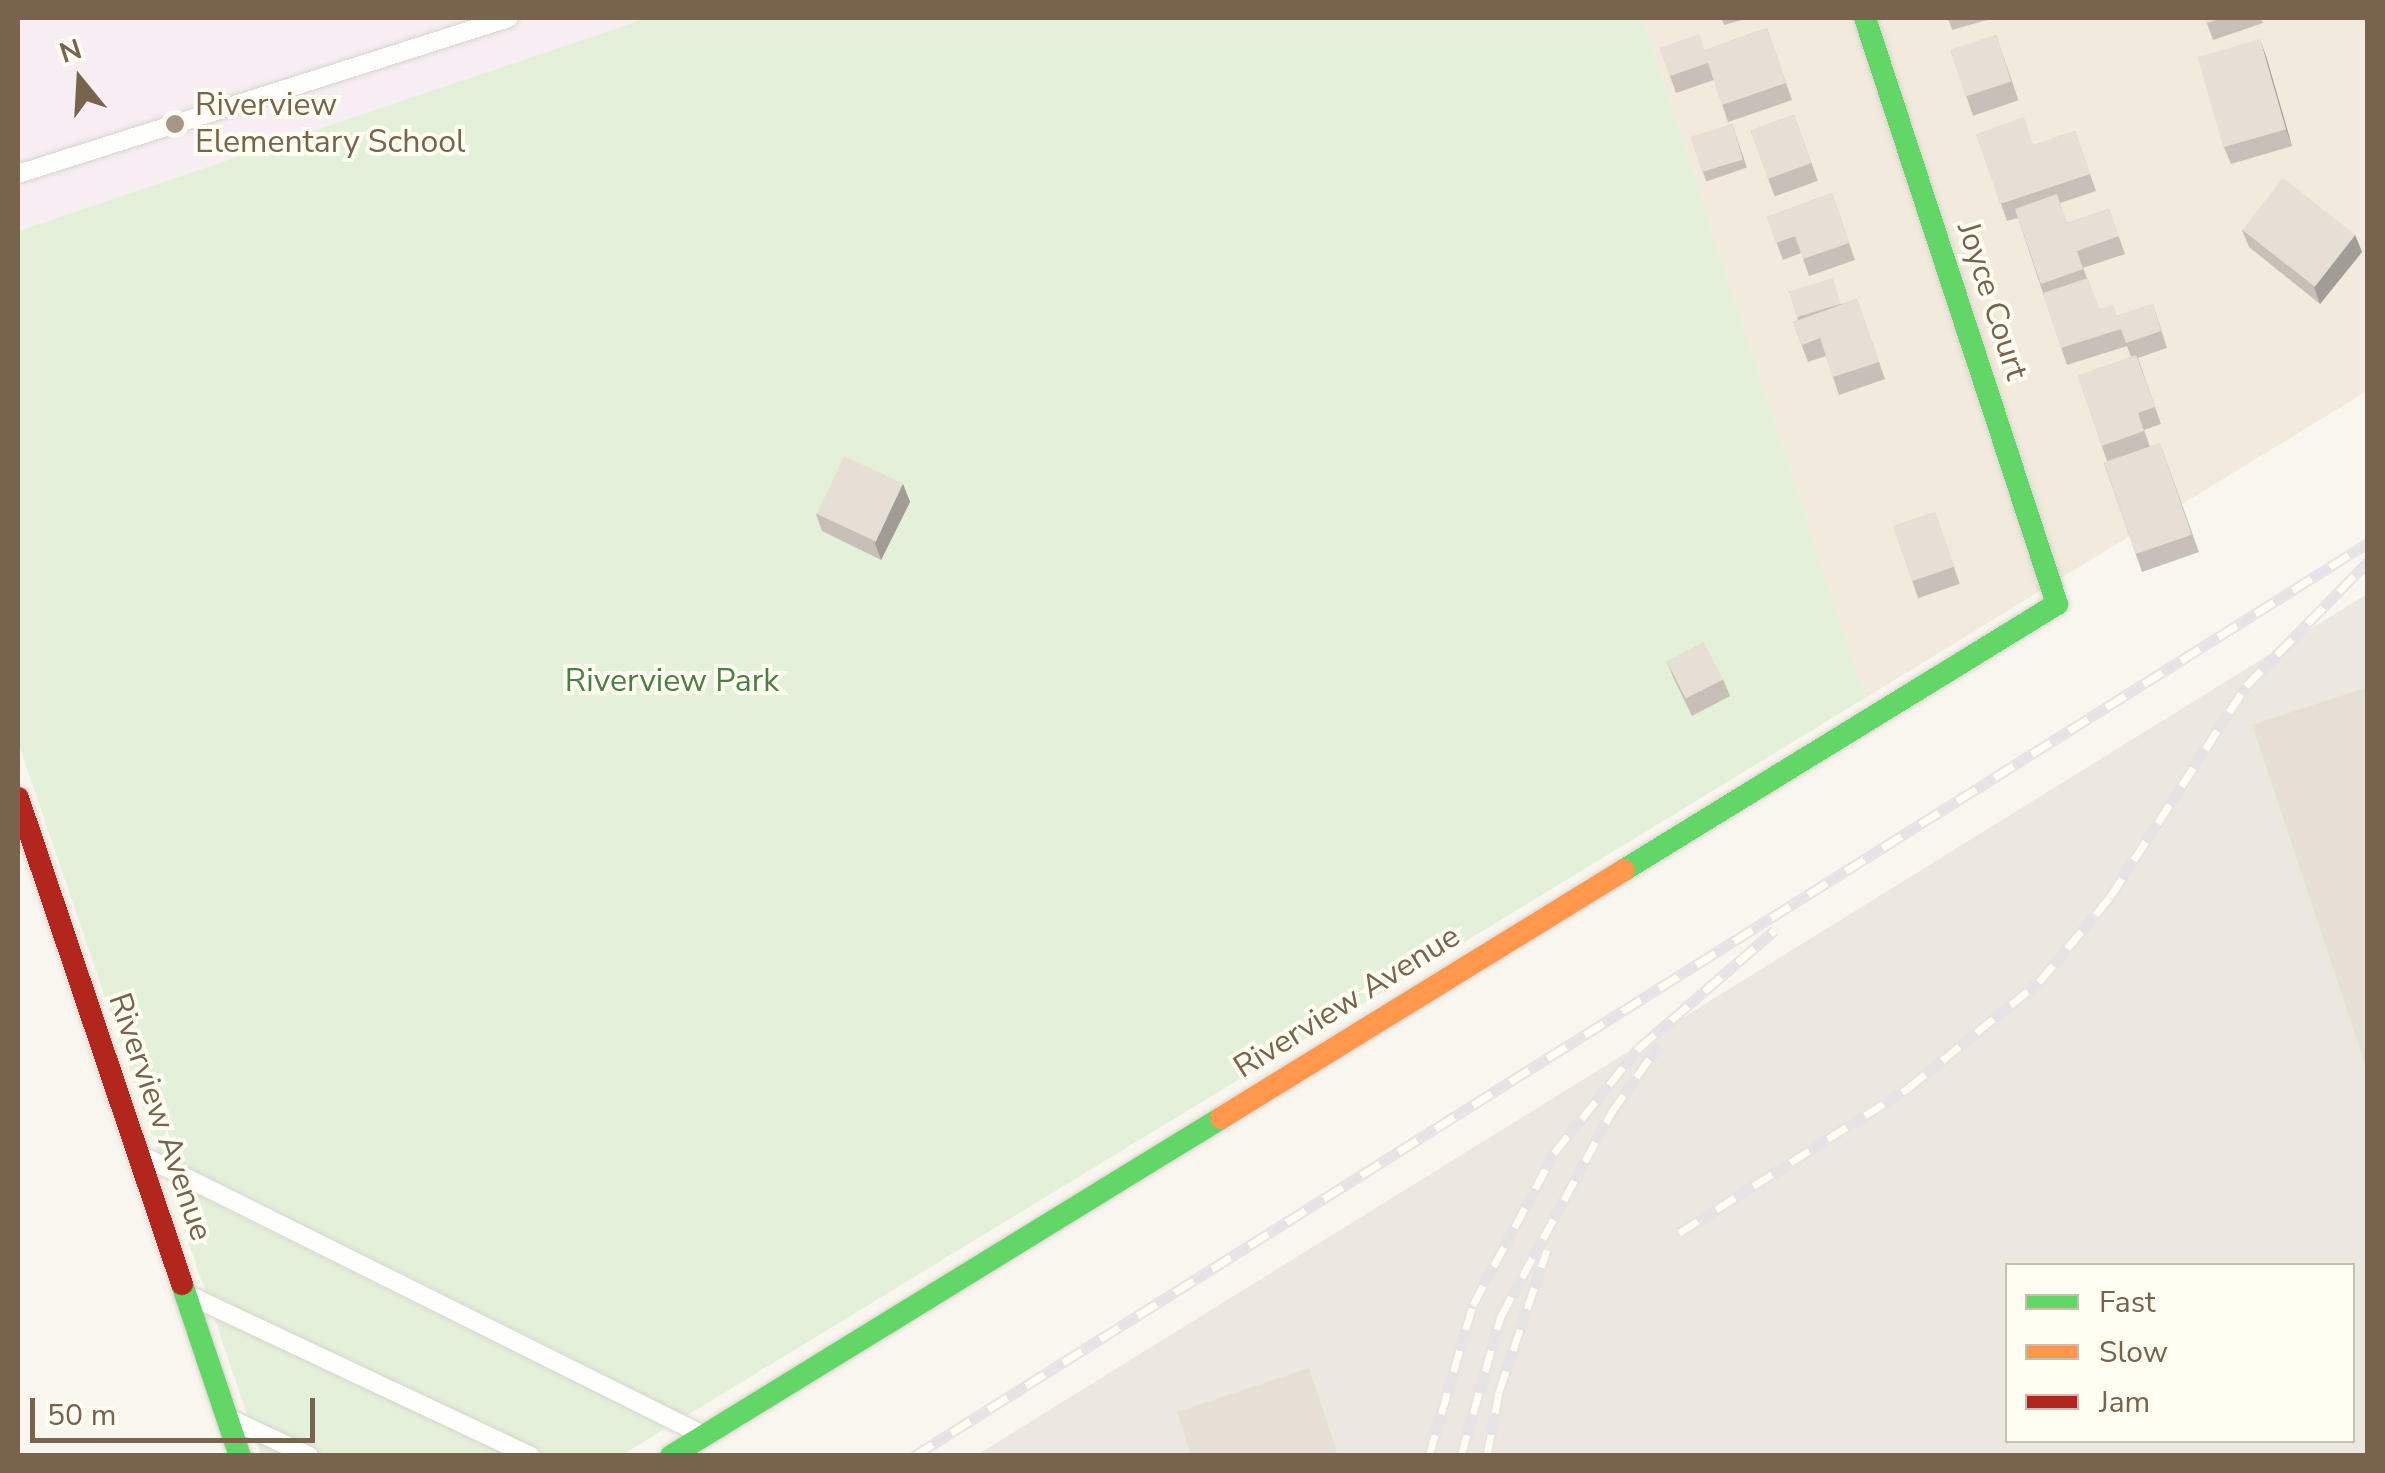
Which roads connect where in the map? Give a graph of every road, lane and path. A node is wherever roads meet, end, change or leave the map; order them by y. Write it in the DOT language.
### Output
graph roads {
  1 [pos="509,18"];
  2 [pos="1865,18"];
  3 [pos="18,174"];
  4 [pos="2057,604"];
  5 [pos="18,798"];
  6 [pos="138,1152"];
  7 [pos="186,1294"];
  8 [pos="227,1418"];
  9 [pos="704,1436"];
  10 [pos="240,1456"];
  11 [pos="309,1456"];
  12 [pos="532,1456"];
  13 [pos="671,1456"];
  1 -- 3 [label="lane"];
  2 -- 4 [label="street, Joyce Court"];
  4 -- 9 [label="street, Riverview Avenue"];
  5 -- 6 [label="street, Riverview Avenue"];
  6 -- 7 [label="street, Riverview Avenue"];
  6 -- 9 [label="lane"];
  7 -- 8 [label="street, Riverview Avenue"];
  7 -- 12 [label="lane"];
  8 -- 10 [label="street, Riverview Avenue"];
  8 -- 11 [label="lane"];
  9 -- 13 [label="street, Riverview Avenue"];
}
